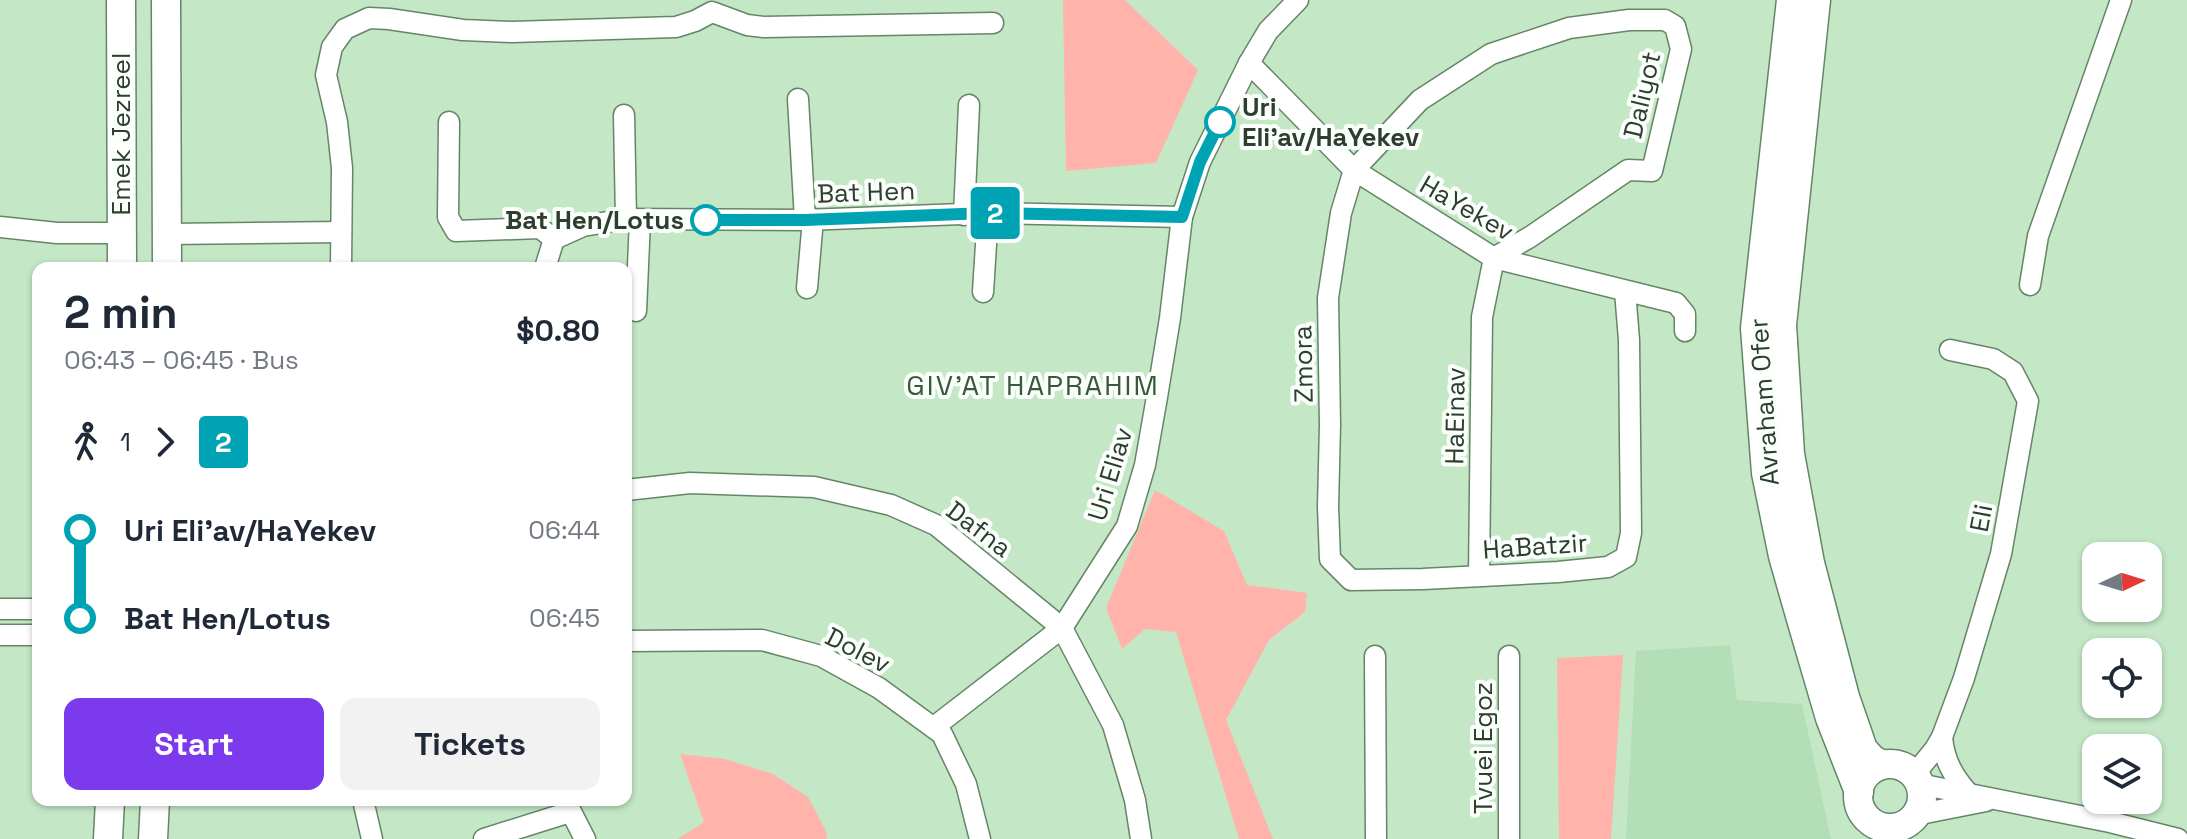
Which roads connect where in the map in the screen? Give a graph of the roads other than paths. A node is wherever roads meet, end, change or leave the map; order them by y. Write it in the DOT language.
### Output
graph roads {
  1 [pos="121,0"];
  2 [pos="166,0"];
  3 [pos="1791,0"];
  4 [pos="1816,0"];
  5 [pos="2121,0"];
  6 [pos="1289,3"];
  7 [pos="712,6"];
  8 [pos="993,23"];
  9 [pos="1249,63"];
  10 [pos="798,99"];
  11 [pos="969,105"];
  12 [pos="624,115"];
  13 [pos="449,122"];
  14 [pos="1354,170"];
  15 [pos="988,213"];
  16 [pos="964,215"];
  17 [pos="1182,217"];
  18 [pos="633,220"];
  19 [pos="809,220"];
  20 [pos="0,227"];
  21 [pos="341,232"];
  22 [pos="122,233"];
  23 [pos="167,234"];
  24 [pos="554,239"];
  25 [pos="1494,258"];
  26 [pos="122,262"];
  27 [pos="167,262"];
  28 [pos="341,262"];
  29 [pos="547,262"];
  30 [pos="2030,285"];
  31 [pos="807,288"];
  32 [pos="1625,291"];
  33 [pos="983,292"];
  34 [pos="636,311"];
  35 [pos="1685,331"];
  36 [pos="1950,350"];
  37 [pos="632,489"];
  38 [pos="1330,559"];
  39 [pos="1479,576"];
  40 [pos="0,609"];
  41 [pos="32,609"];
  42 [pos="1062,628"];
  43 [pos="0,635"];
  44 [pos="32,635"];
  45 [pos="632,641"];
  46 [pos="1375,656"];
  47 [pos="1509,656"];
  48 [pos="934,727"];
  49 [pos="1942,737"];
  50 [pos="1882,765"];
  51 [pos="1916,779"];
  52 [pos="1859,792"];
  53 [pos="1968,793"];
  54 [pos="2002,799"];
  55 [pos="110,806"];
  56 [pos="155,806"];
  57 [pos="364,806"];
  58 [pos="567,806"];
  59 [pos="1908,825"];
  60 [pos="1871,829"];
  61 [pos="108,839"];
  62 [pos="153,839"];
  63 [pos="372,839"];
  64 [pos="484,839"];
  65 [pos="585,839"];
  66 [pos="980,839"];
  67 [pos="1141,839"];
  68 [pos="1376,839"];
  69 [pos="1509,839"];
  70 [pos="2178,839"];
  1 -- 22 [label="street, Emek Jezreel"];
  2 -- 23 [label="street, Emek Jezreel"];
  3 -- 52 [label="street, Avraham Ofer"];
  4 -- 50 [label="street, Avraham Ofer"];
  5 -- 30 [label="street"];
  6 -- 9 [label="street, Uri Eliav"];
  7 -- 8 [label="street"];
  7 -- 21 [label="street"];
  9 -- 14 [label="street, HaYekev"];
  9 -- 17 [label="street, Uri Eliav"];
  10 -- 19 [label="street"];
  11 -- 16 [label="street"];
  12 -- 18 [label="street"];
  13 -- 24 [label="street"];
  14 -- 25 [label="street, HaYekev"];
  14 -- 25 [label="street, Daliyot"];
  14 -- 38 [label="street, Zmora"];
  15 -- 16 [label="street, Bat Hen"];
  15 -- 17 [label="street, Bat Hen"];
  15 -- 33 [label="street"];
  16 -- 19 [label="street, Bat Hen"];
  17 -- 42 [label="street, Uri Eliav"];
  18 -- 19 [label="street, Bat Hen"];
  18 -- 24 [label="street, Bat Hen"];
  18 -- 34 [label="street"];
  19 -- 31 [label="street"];
  20 -- 22 [label="street"];
  21 -- 23 [label="street"];
  21 -- 28 [label="street"];
  22 -- 26 [label="street, Emek Jezreel"];
  23 -- 27 [label="street, Emek Jezreel"];
  24 -- 29 [label="street"];
  25 -- 32 [label="street, HaYekev"];
  25 -- 39 [label="street, HaEinav"];
  32 -- 35 [label="street, HaYekev"];
  32 -- 39 [label="street, HaBatzir"];
  36 -- 49 [label="street, Eli"];
  37 -- 42 [label="street, Dafna"];
  38 -- 39 [label="street, HaBatzir"];
  40 -- 41 [label="street"];
  42 -- 48 [label="street, Uri Eliav"];
  42 -- 67 [label="street, Dafna"];
  43 -- 44 [label="street"];
  45 -- 48 [label="street, Dolev"];
  46 -- 68 [label="street"];
  47 -- 69 [label="street, Tvuei Egoz"];
  48 -- 66 [label="street, Dolev"];
  49 -- 51 [label="street, Eli"];
  49 -- 53 [label="street"];
  50 -- 51 [label="street"];
  50 -- 52 [label="street"];
  51 -- 53 [label="street"];
  51 -- 59 [label="street"];
  52 -- 60 [label="street"];
  53 -- 54 [label="street"];
  54 -- 59 [label="street"];
  54 -- 70 [label="street"];
  55 -- 61 [label="street"];
  56 -- 62 [label="street"];
  57 -- 63 [label="street"];
  58 -- 64 [label="street"];
  58 -- 65 [label="street"];
  59 -- 60 [label="street"];
}
